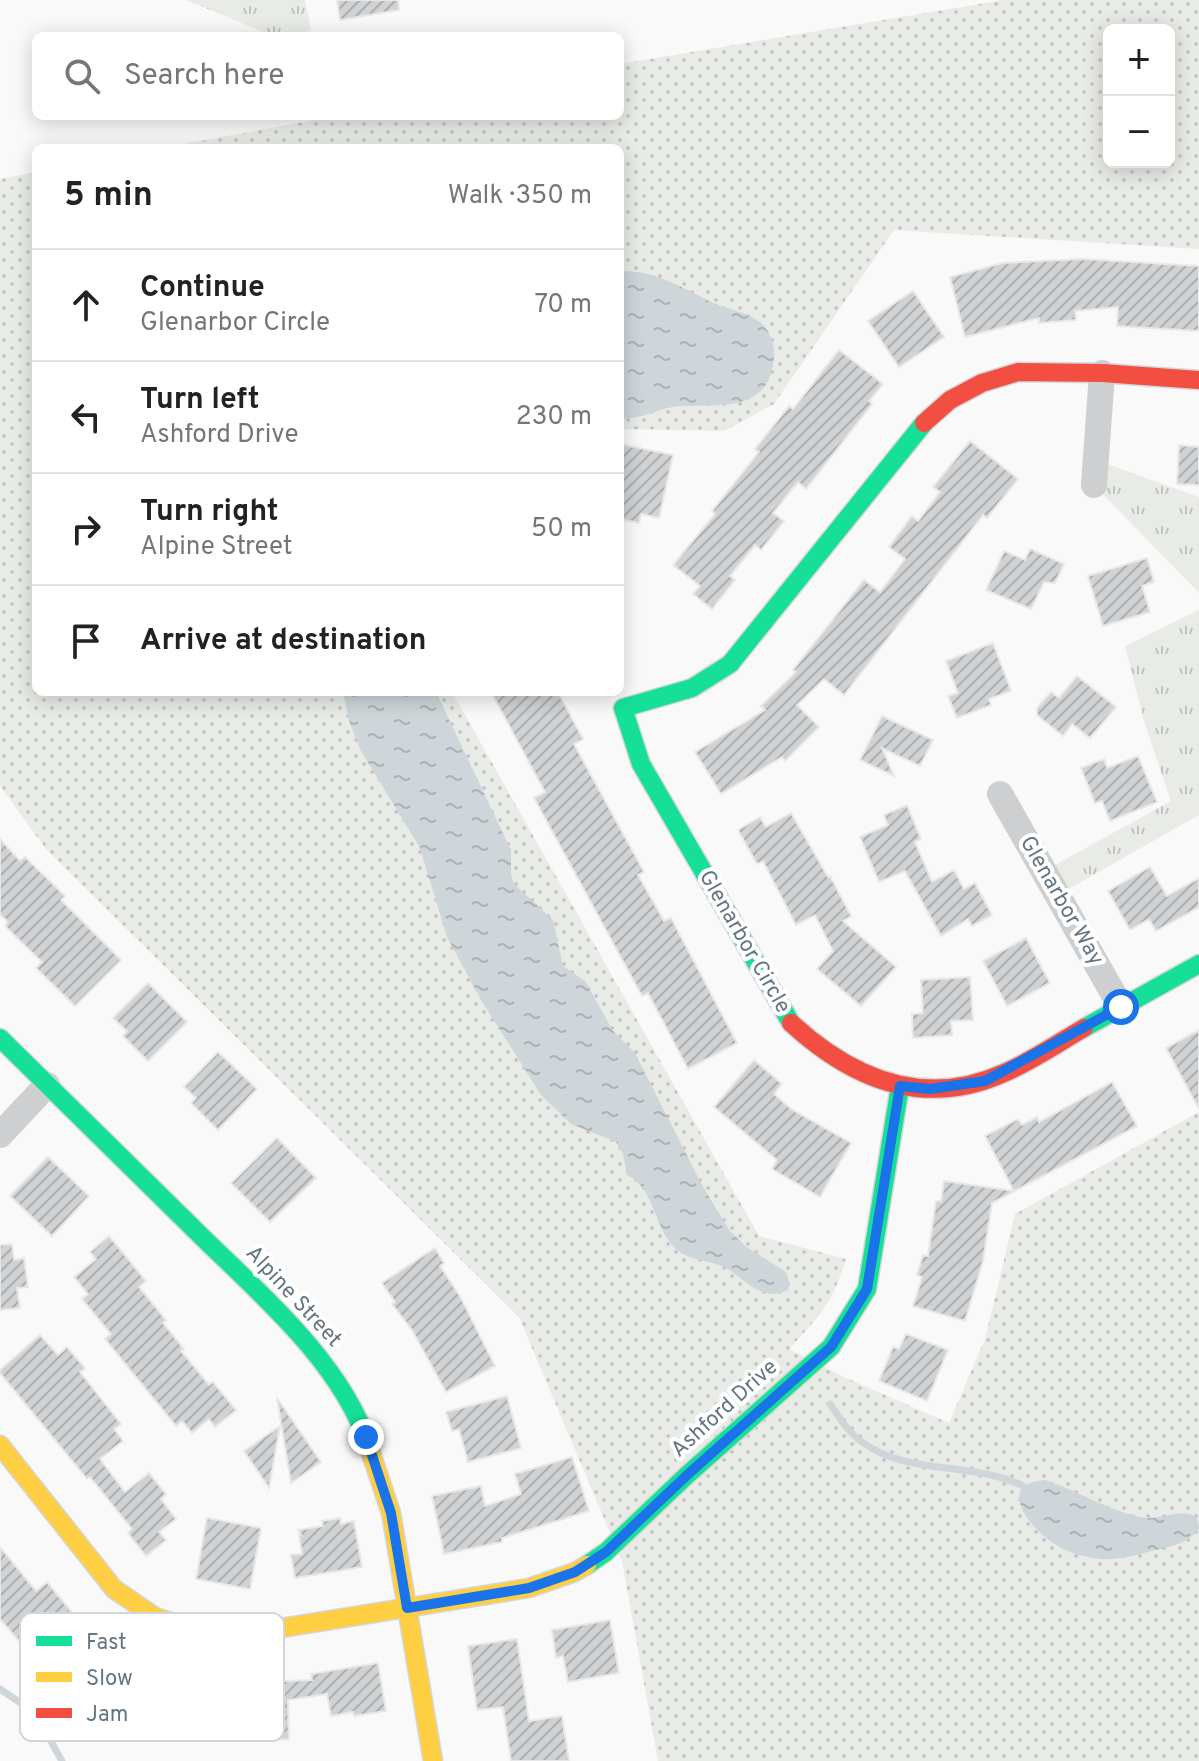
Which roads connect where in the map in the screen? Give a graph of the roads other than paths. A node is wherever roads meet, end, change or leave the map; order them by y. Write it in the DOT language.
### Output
graph roads {
  1 [pos="1102,373"];
  2 [pos="1199,380"];
  3 [pos="1094,485"];
  4 [pos="621,700"];
  5 [pos="1000,794"];
  6 [pos="1199,964"];
  7 [pos="1121,1007"];
  8 [pos="0,1038"];
  9 [pos="47,1085"];
  10 [pos="900,1086"];
  11 [pos="0,1135"];
  12 [pos="0,1445"];
  13 [pos="407,1608"];
  14 [pos="149,1613"];
  15 [pos="284,1628"];
  16 [pos="433,1761"];
  1 -- 2 [label="street, Glenarbor Circle"];
  1 -- 3 [label="street"];
  1 -- 4 [label="street, Glenarbor Circle"];
  4 -- 10 [label="street, Glenarbor Circle"];
  5 -- 7 [label="street, Glenarbor Way"];
  6 -- 7 [label="street, Glenarbor Circle"];
  7 -- 10 [label="street, Glenarbor Circle"];
  8 -- 9 [label="street, Alpine Street"];
  9 -- 11 [label="street"];
  9 -- 13 [label="street, Alpine Street"];
  10 -- 13 [label="street, Ashford Drive"];
  12 -- 14 [label="street, Ashford Drive"];
  13 -- 15 [label="street, Ashford Drive"];
  13 -- 16 [label="street, Alpine Street"];
}
